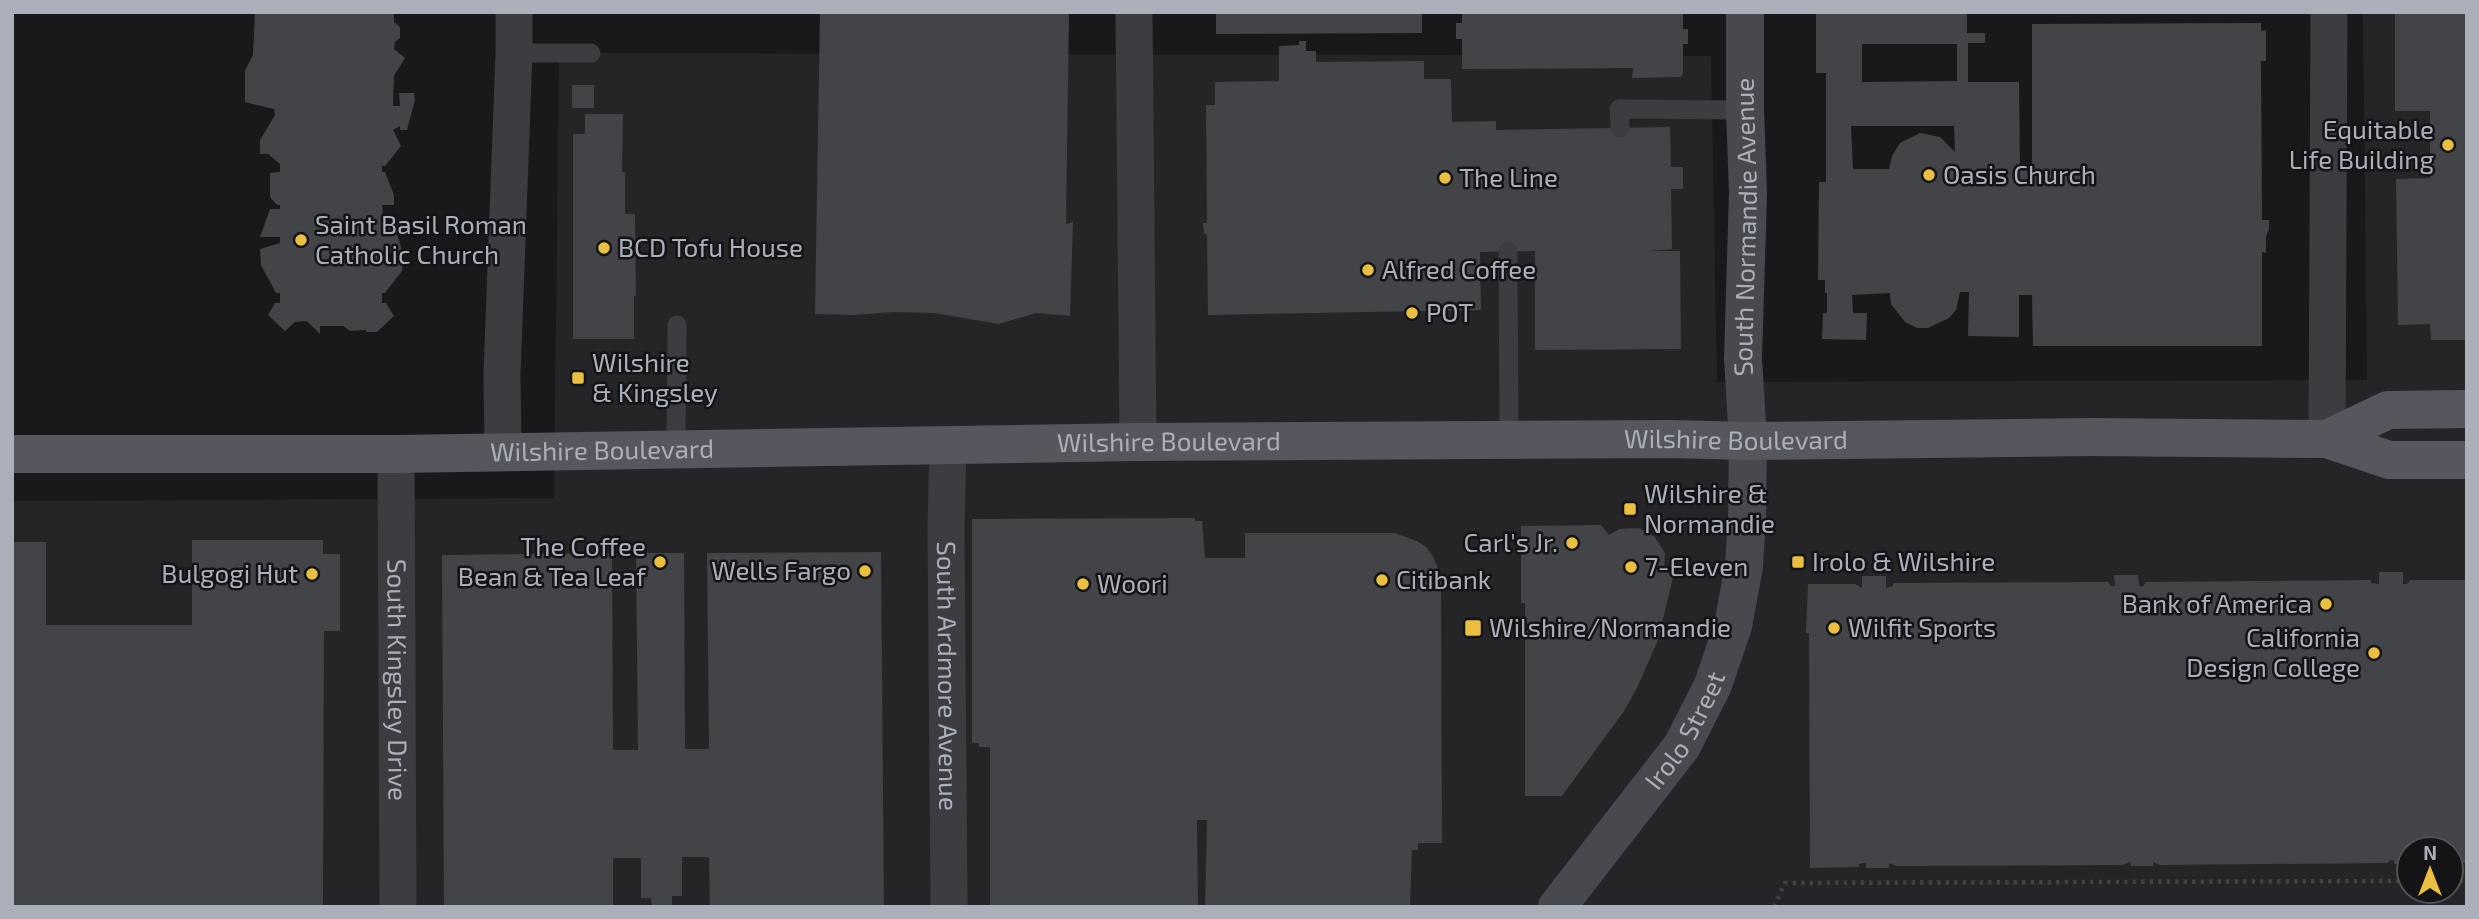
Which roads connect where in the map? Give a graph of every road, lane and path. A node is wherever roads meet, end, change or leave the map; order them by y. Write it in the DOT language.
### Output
graph roads {
  1 [pos="514,12"];
  2 [pos="1134,12"];
  3 [pos="1745,12"];
  4 [pos="2329,12"];
  5 [pos="514,53"];
  6 [pos="591,53"];
  7 [pos="1745,110"];
  8 [pos="1620,128"];
  9 [pos="1508,251"];
  10 [pos="677,326"];
  11 [pos="2467,409"];
  12 [pos="2327,439"];
  13 [pos="1509,440"];
  14 [pos="1748,441"];
  15 [pos="1138,442"];
  16 [pos="948,444"];
  17 [pos="676,449"];
  18 [pos="503,452"];
  19 [pos="12,454"];
  20 [pos="396,454"];
  21 [pos="2467,460"];
  22 [pos="2395,881"];
  23 [pos="398,907"];
  24 [pos="949,907"];
  25 [pos="1558,907"];
  26 [pos="1774,907"];
  1 -- 5 [label="street"];
  2 -- 15 [label="street"];
  3 -- 7 [label="main road, South Normandie Avenue"];
  4 -- 12 [label="street"];
  5 -- 6 [label="lane"];
  5 -- 18 [label="street"];
  7 -- 8 [label="lane"];
  7 -- 14 [label="main road, South Normandie Avenue"];
  9 -- 13 [label="lane"];
  10 -- 17 [label="lane"];
  11 -- 12 [label="main road, Wilshire Boulevard"];
  12 -- 14 [label="main road, Wilshire Boulevard"];
  12 -- 21 [label="main road, Wilshire Boulevard"];
  13 -- 14 [label="main road, Wilshire Boulevard"];
  13 -- 15 [label="main road, Wilshire Boulevard"];
  14 -- 25 [label="main road, Irolo Street"];
  15 -- 16 [label="main road, Wilshire Boulevard"];
  16 -- 17 [label="main road, Wilshire Boulevard"];
  16 -- 24 [label="street, South Ardmore Avenue"];
  17 -- 18 [label="main road, Wilshire Boulevard"];
  18 -- 20 [label="main road, Wilshire Boulevard"];
  19 -- 20 [label="main road, Wilshire Boulevard"];
  20 -- 23 [label="street, South Kingsley Drive"];
  22 -- 26 [label="path"];
}
